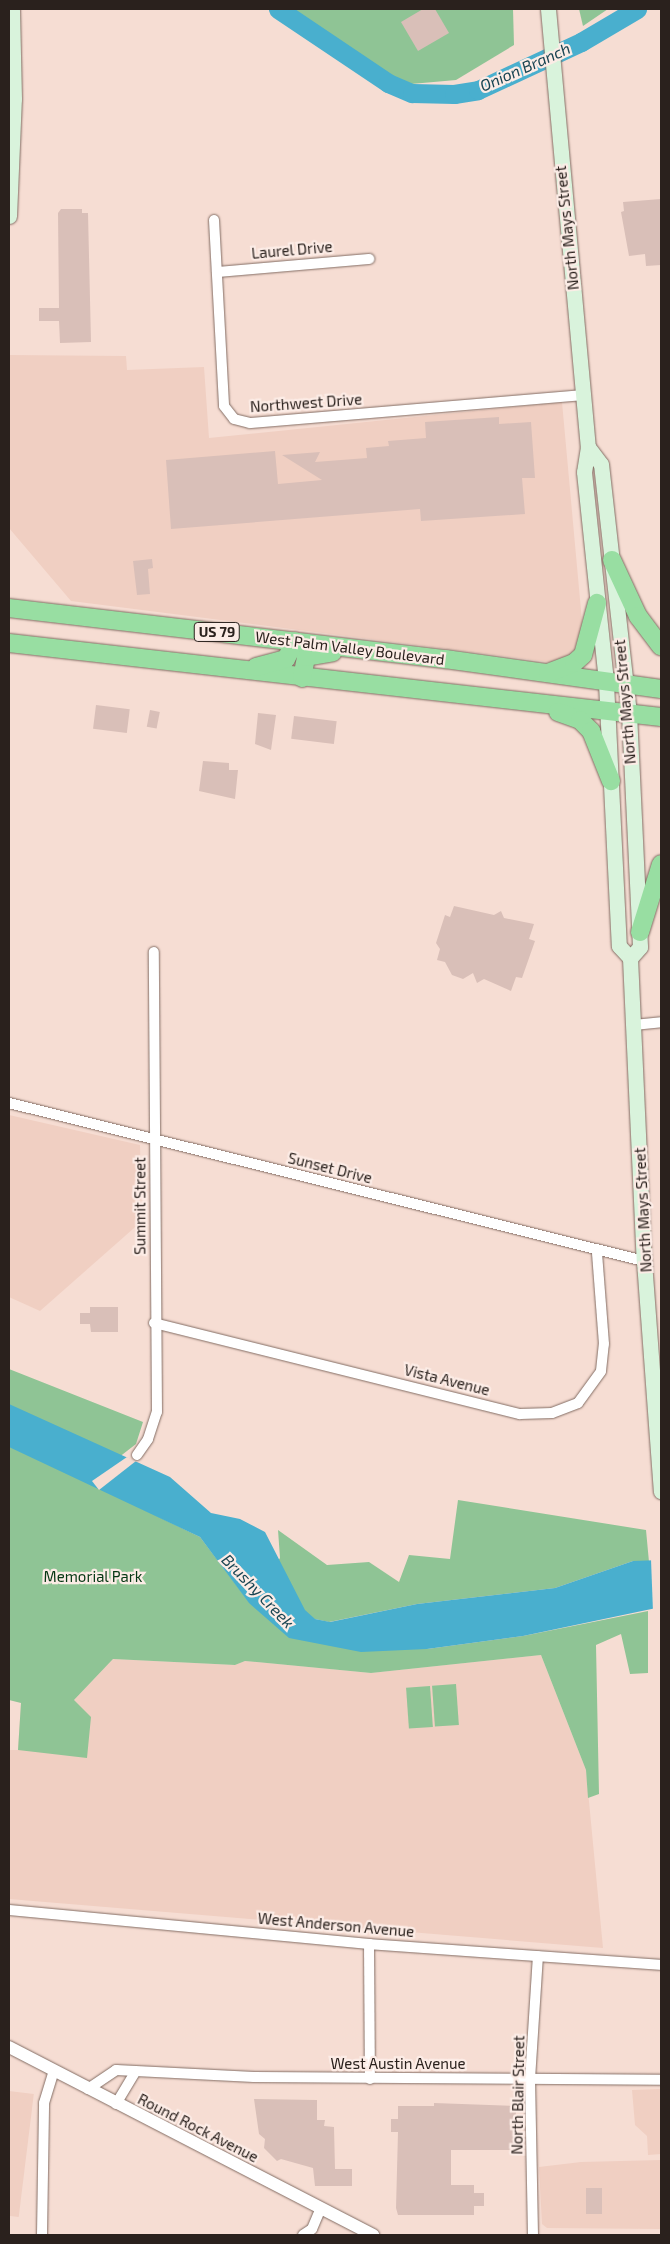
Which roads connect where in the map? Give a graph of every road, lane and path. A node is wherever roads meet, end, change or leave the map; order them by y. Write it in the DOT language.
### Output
graph roads {
  1 [pos="12,9"];
  2 [pos="549,15"];
  3 [pos="9,216"];
  4 [pos="214,220"];
  5 [pos="369,259"];
  6 [pos="217,272"];
  7 [pos="582,394"];
  8 [pos="588,447"];
  9 [pos="612,560"];
  10 [pos="597,603"];
  11 [pos="9,608"];
  12 [pos="295,641"];
  13 [pos="11,644"];
  14 [pos="661,646"];
  15 [pos="356,650"];
  16 [pos="238,670"];
  17 [pos="547,673"];
  18 [pos="302,678"];
  19 [pos="606,684"];
  20 [pos="626,686"];
  21 [pos="661,689"];
  22 [pos="524,704"];
  23 [pos="607,711"];
  24 [pos="629,713"];
  25 [pos="661,717"];
  26 [pos="611,781"];
  27 [pos="661,864"];
  28 [pos="640,932"];
  29 [pos="154,952"];
  30 [pos="630,958"];
  31 [pos="661,1022"];
  32 [pos="634,1025"];
  33 [pos="9,1103"];
  34 [pos="155,1139"];
  35 [pos="597,1252"];
  36 [pos="644,1261"];
  37 [pos="154,1323"];
  38 [pos="137,1455"];
  39 [pos="661,1491"];
  40 [pos="9,1910"];
  41 [pos="369,1944"];
  42 [pos="538,1956"];
  43 [pos="661,1965"];
  44 [pos="9,2047"];
  45 [pos="54,2071"];
  46 [pos="134,2074"];
  47 [pos="370,2079"];
  48 [pos="530,2079"];
  49 [pos="661,2080"];
  50 [pos="88,2089"];
  51 [pos="116,2104"];
  52 [pos="322,2208"];
  53 [pos="42,2235"];
  54 [pos="304,2235"];
  55 [pos="373,2235"];
  56 [pos="533,2235"];
  1 -- 3 [label="main road"];
  2 -- 7 [label="main road, North Mays Street"];
  4 -- 6 [label="street, Northwest Drive"];
  5 -- 6 [label="street, Laurel Drive"];
  6 -- 7 [label="street, Northwest Drive"];
  7 -- 8 [label="main road, North Mays Street"];
  8 -- 9 [label="main road, North Mays Street"];
  8 -- 10 [label="main road, North Mays Street"];
  9 -- 14 [label="highway"];
  9 -- 20 [label="main road, North Mays Street"];
  10 -- 17 [label="highway"];
  10 -- 19 [label="main road, North Mays Street"];
  11 -- 12 [label="highway, West Palm Valley Boulevard / US 79"];
  12 -- 15 [label="highway, West Palm Valley Boulevard / US 79"];
  12 -- 16 [label="highway"];
  13 -- 16 [label="highway, US 79"];
  15 -- 17 [label="highway, West Palm Valley Boulevard / US 79"];
  15 -- 18 [label="highway"];
  16 -- 18 [label="highway, US 79"];
  17 -- 19 [label="highway, West Palm Valley Boulevard / US 79"];
  18 -- 22 [label="highway, US 79"];
  19 -- 20 [label="highway, West Palm Valley Boulevard / US 79"];
  19 -- 23 [label="main road, North Mays Street"];
  20 -- 21 [label="highway, West Palm Valley Boulevard / US 79"];
  20 -- 24 [label="main road, North Mays Street"];
  22 -- 23 [label="highway, US 79"];
  22 -- 26 [label="highway"];
  23 -- 24 [label="highway, US 79"];
  23 -- 26 [label="main road, North Mays Street"];
  24 -- 25 [label="highway, US 79"];
  24 -- 28 [label="main road, North Mays Street"];
  26 -- 30 [label="main road, North Mays Street"];
  27 -- 28 [label="highway"];
  28 -- 30 [label="main road, North Mays Street"];
  29 -- 34 [label="street, Summit Street"];
  30 -- 32 [label="main road, North Mays Street"];
  31 -- 32 [label="street"];
  32 -- 36 [label="main road, North Mays Street"];
  33 -- 34 [label="street, Sunset Drive"];
  34 -- 35 [label="street, Sunset Drive"];
  34 -- 37 [label="street, Summit Street"];
  35 -- 36 [label="street, Sunset Drive"];
  35 -- 37 [label="street, Vista Avenue"];
  36 -- 39 [label="main road, North Mays Street"];
  37 -- 38 [label="street, Summit Street"];
  40 -- 41 [label="street, West Anderson Avenue"];
  41 -- 42 [label="street, West Anderson Avenue"];
  41 -- 47 [label="street"];
  42 -- 43 [label="street, West Anderson Avenue"];
  42 -- 48 [label="street, North Blair Street"];
  44 -- 45 [label="street, Round Rock Avenue"];
  45 -- 50 [label="street, Round Rock Avenue"];
  45 -- 53 [label="street"];
  46 -- 47 [label="street, West Austin Avenue"];
  46 -- 50 [label="street, West Austin Avenue"];
  46 -- 51 [label="street"];
  47 -- 48 [label="street, West Austin Avenue"];
  48 -- 49 [label="street, West Austin Avenue"];
  48 -- 56 [label="street, North Blair Street"];
  50 -- 51 [label="street, Round Rock Avenue"];
  51 -- 52 [label="street, Round Rock Avenue"];
  52 -- 54 [label="street"];
  52 -- 55 [label="street, Round Rock Avenue"];
}
